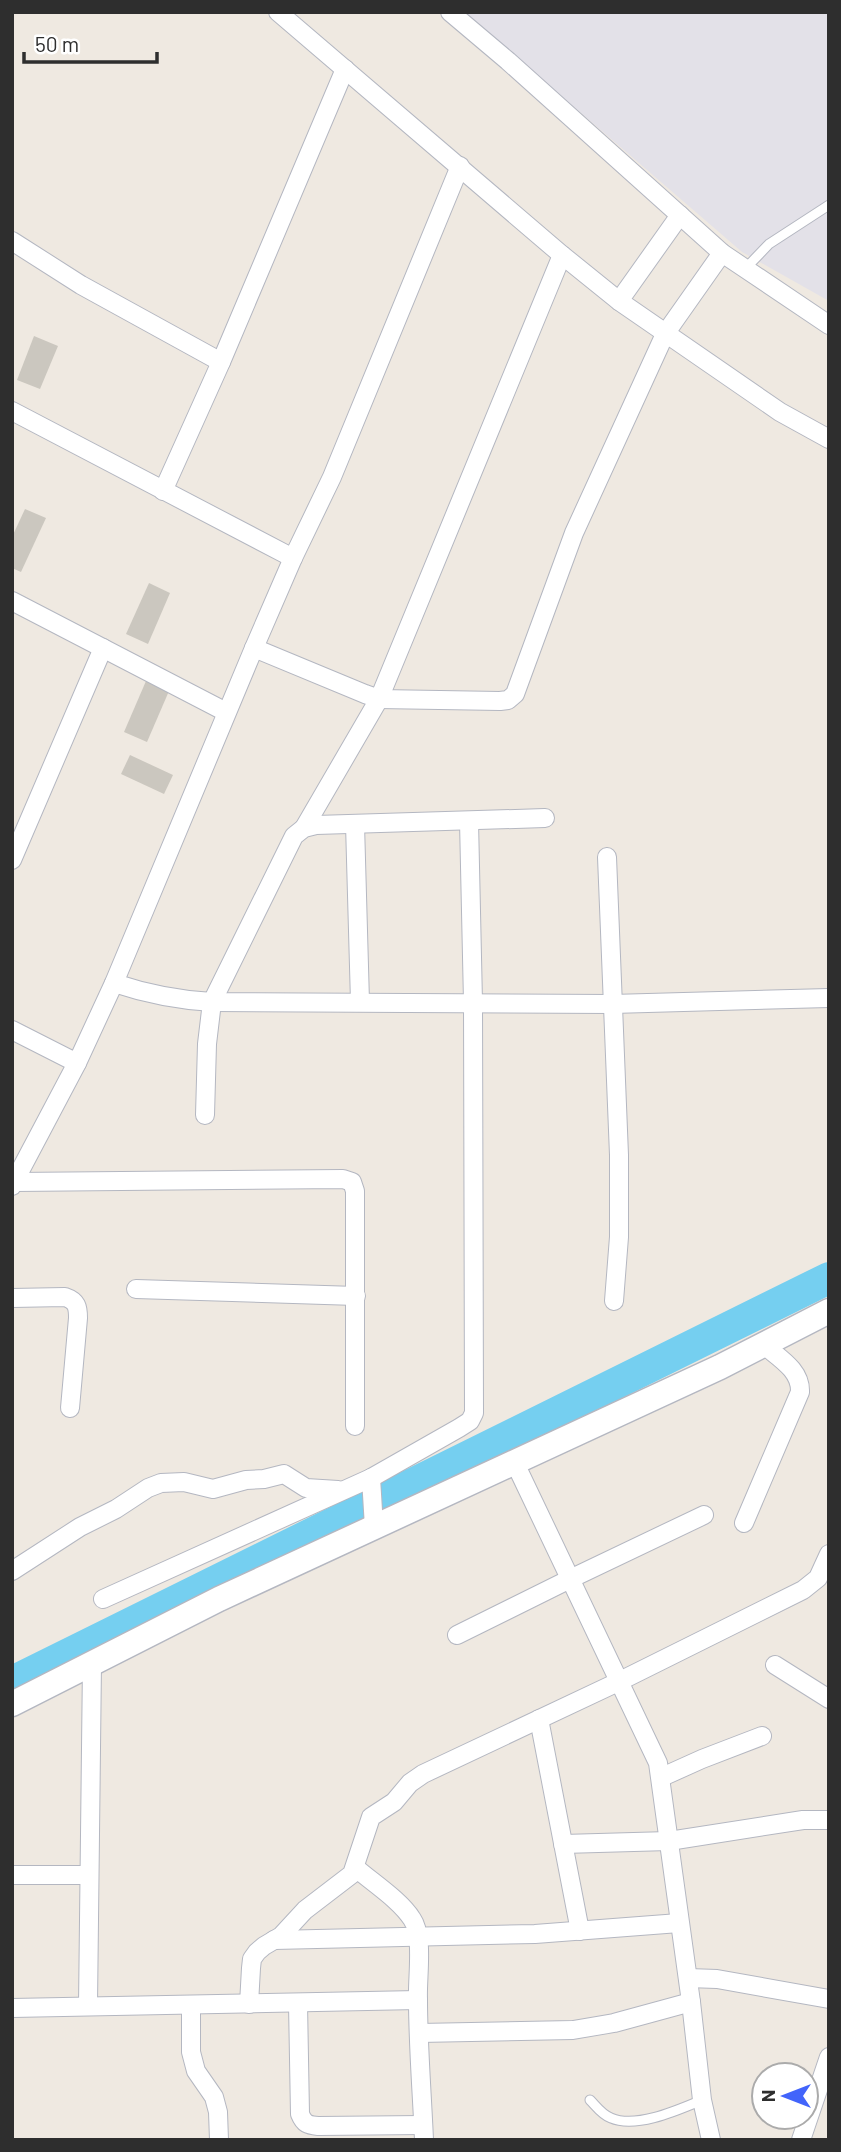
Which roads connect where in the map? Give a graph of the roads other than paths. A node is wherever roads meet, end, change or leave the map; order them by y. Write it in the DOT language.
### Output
graph roads {
  1 [pos="278,12"];
  2 [pos="450,12"];
  3 [pos="345,69"];
  4 [pos="460,166"];
  5 [pos="829,205"];
  6 [pos="680,215"];
  7 [pos="12,241"];
  8 [pos="722,253"];
  9 [pos="562,255"];
  10 [pos="745,269"];
  11 [pos="620,301"];
  12 [pos="828,323"];
  13 [pos="665,334"];
  14 [pos="221,362"];
  15 [pos="12,411"];
  16 [pos="829,439"];
  17 [pos="163,491"];
  18 [pos="293,558"];
  19 [pos="12,601"];
  20 [pos="103,648"];
  21 [pos="254,648"];
  22 [pos="379,699"];
  23 [pos="226,712"];
  24 [pos="545,818"];
  25 [pos="469,821"];
  26 [pos="355,824"];
  27 [pos="304,828"];
  28 [pos="607,858"];
  29 [pos="12,860"];
  30 [pos="114,984"];
  31 [pos="829,998"];
  32 [pos="212,1002"];
  33 [pos="359,1002"];
  34 [pos="473,1002"];
  35 [pos="612,1004"];
  36 [pos="12,1030"];
  37 [pos="77,1063"];
  38 [pos="205,1115"];
  39 [pos="13,1184"];
  40 [pos="136,1289"];
  41 [pos="356,1296"];
  42 [pos="12,1298"];
  43 [pos="614,1301"];
  44 [pos="829,1311"];
  45 [pos="764,1345"];
  46 [pos="70,1408"];
  47 [pos="355,1426"];
  48 [pos="514,1461"];
  49 [pos="371,1482"];
  50 [pos="341,1490"];
  51 [pos="704,1516"];
  52 [pos="374,1520"];
  53 [pos="744,1523"];
  54 [pos="829,1554"];
  55 [pos="12,1571"];
  56 [pos="570,1579"];
  57 [pos="103,1599"];
  58 [pos="457,1635"];
  59 [pos="92,1663"];
  60 [pos="775,1665"];
  61 [pos="618,1682"];
  62 [pos="829,1699"];
  63 [pos="12,1704"];
  64 [pos="539,1719"];
  65 [pos="762,1736"];
  66 [pos="662,1777"];
  67 [pos="829,1820"];
  68 [pos="669,1841"];
  69 [pos="564,1844"];
  70 [pos="356,1868"];
  71 [pos="12,1875"];
  72 [pos="89,1875"];
  73 [pos="679,1923"];
  74 [pos="580,1931"];
  75 [pos="418,1938"];
  76 [pos="273,1940"];
  77 [pos="688,1978"];
  78 [pos="829,1999"];
  79 [pos="418,2000"];
  80 [pos="691,2002"];
  81 [pos="298,2003"];
  82 [pos="249,2004"];
  83 [pos="191,2005"];
  84 [pos="88,2006"];
  85 [pos="12,2008"];
  86 [pos="419,2033"];
  87 [pos="829,2057"];
  88 [pos="590,2100"];
  89 [pos="702,2100"];
  90 [pos="424,2132"];
  91 [pos="219,2140"];
  92 [pos="711,2140"];
  93 [pos="800,2140"];
  1 -- 3 [label="street"];
  2 -- 6 [label="street"];
  3 -- 4 [label="street"];
  3 -- 14 [label="street"];
  4 -- 9 [label="street"];
  4 -- 18 [label="street"];
  5 -- 10 [label="lane"];
  6 -- 8 [label="street"];
  6 -- 11 [label="street"];
  7 -- 14 [label="street"];
  8 -- 10 [label="street"];
  8 -- 13 [label="street"];
  9 -- 11 [label="street"];
  9 -- 22 [label="street"];
  10 -- 12 [label="street"];
  11 -- 13 [label="street"];
  13 -- 16 [label="street"];
  13 -- 22 [label="street"];
  14 -- 17 [label="street"];
  15 -- 17 [label="street"];
  17 -- 18 [label="street"];
  18 -- 21 [label="street"];
  19 -- 20 [label="street"];
  20 -- 23 [label="street"];
  20 -- 29 [label="street"];
  21 -- 22 [label="street"];
  21 -- 23 [label="street"];
  22 -- 27 [label="street"];
  23 -- 30 [label="street"];
  24 -- 25 [label="street"];
  25 -- 26 [label="street"];
  25 -- 34 [label="street"];
  26 -- 27 [label="street"];
  26 -- 33 [label="street"];
  27 -- 32 [label="street"];
  28 -- 35 [label="street"];
  30 -- 32 [label="street"];
  30 -- 37 [label="street"];
  31 -- 35 [label="street"];
  32 -- 33 [label="street"];
  32 -- 38 [label="street"];
  33 -- 34 [label="street"];
  34 -- 35 [label="street"];
  34 -- 49 [label="street"];
  35 -- 43 [label="street"];
  36 -- 37 [label="street"];
  37 -- 39 [label="street"];
  39 -- 41 [label="street"];
  40 -- 41 [label="street"];
  41 -- 47 [label="street"];
  42 -- 46 [label="street"];
  44 -- 45 [label="street"];
  45 -- 48 [label="street"];
  45 -- 53 [label="street"];
  48 -- 52 [label="street"];
  48 -- 56 [label="street"];
  49 -- 50 [label="street"];
  49 -- 52 [label="street"];
  50 -- 55 [label="street"];
  50 -- 57 [label="street"];
  51 -- 56 [label="street"];
  52 -- 59 [label="street"];
  54 -- 61 [label="street"];
  56 -- 58 [label="street"];
  56 -- 61 [label="street"];
  59 -- 63 [label="street"];
  59 -- 72 [label="street"];
  60 -- 62 [label="street"];
  61 -- 64 [label="street"];
  61 -- 66 [label="street"];
  64 -- 69 [label="street"];
  64 -- 70 [label="street"];
  65 -- 66 [label="street"];
  66 -- 68 [label="street"];
  67 -- 68 [label="street"];
  68 -- 69 [label="street"];
  68 -- 73 [label="street"];
  69 -- 74 [label="street"];
  70 -- 75 [label="street"];
  70 -- 76 [label="street"];
  71 -- 72 [label="street"];
  72 -- 84 [label="street"];
  73 -- 74 [label="street"];
  73 -- 77 [label="street"];
  74 -- 75 [label="street"];
  75 -- 76 [label="street"];
  75 -- 79 [label="street"];
  76 -- 82 [label="street"];
  77 -- 78 [label="street"];
  77 -- 80 [label="street"];
  79 -- 81 [label="street"];
  79 -- 86 [label="street"];
  80 -- 86 [label="street"];
  80 -- 89 [label="street"];
  81 -- 82 [label="street"];
  81 -- 90 [label="street"];
  82 -- 83 [label="street"];
  83 -- 84 [label="street"];
  83 -- 91 [label="street"];
  84 -- 85 [label="street"];
  86 -- 90 [label="street"];
  87 -- 93 [label="street"];
  88 -- 89 [label="lane"];
  89 -- 92 [label="street"];
}
